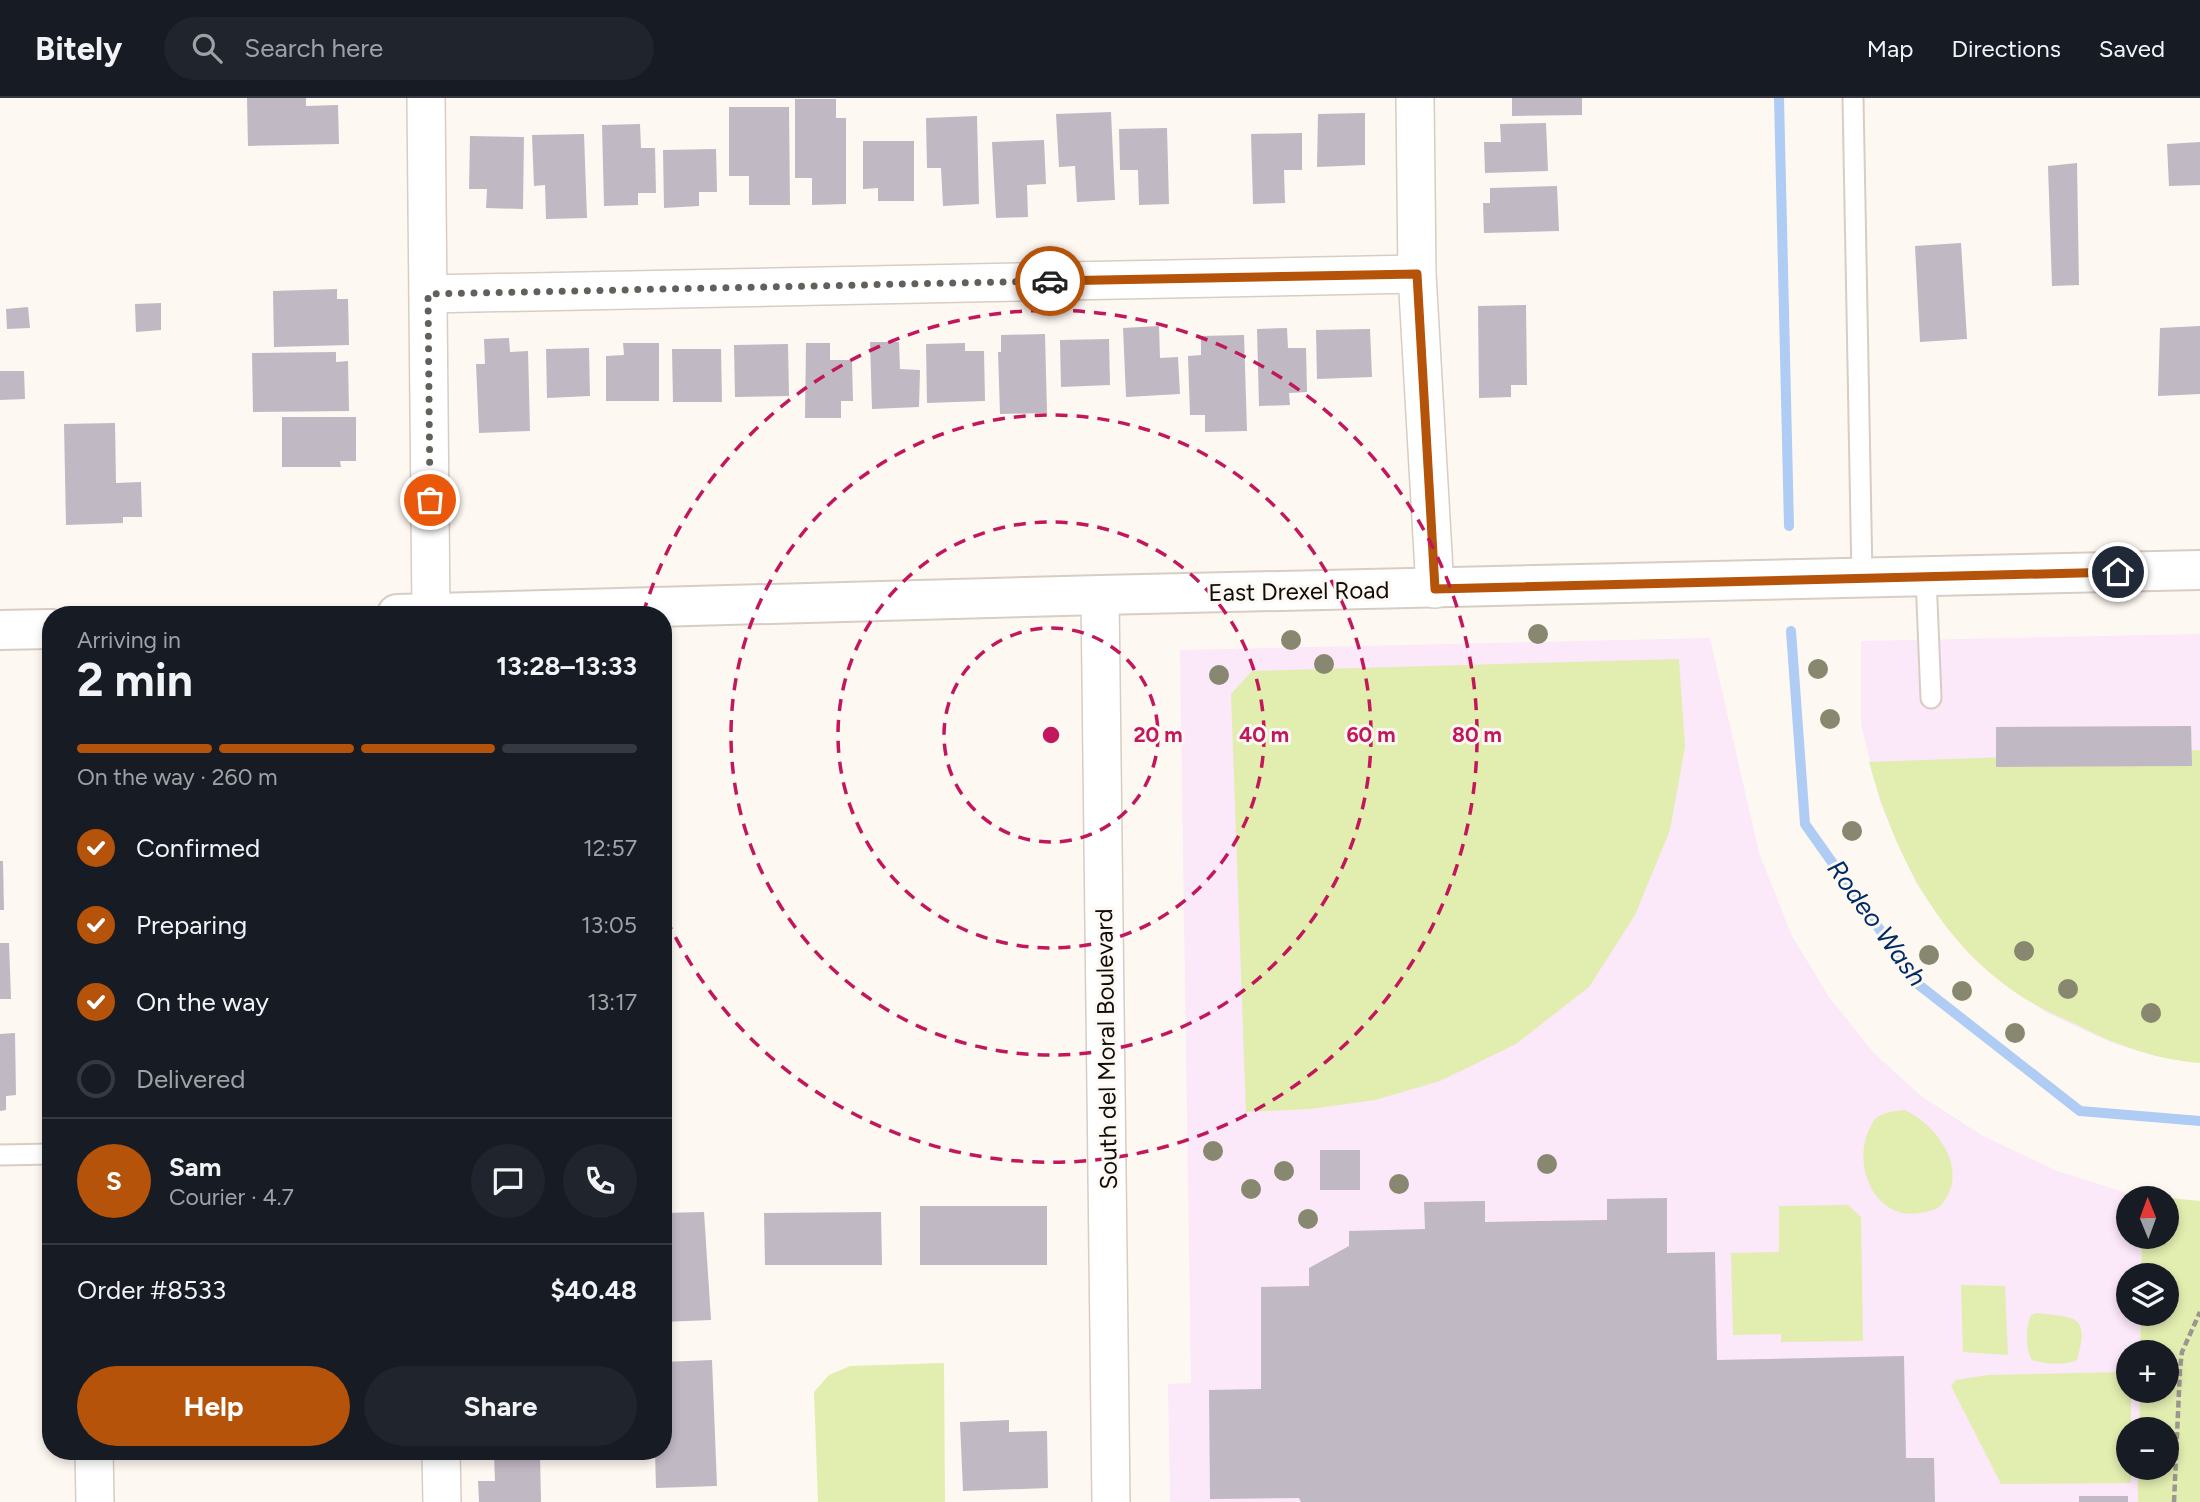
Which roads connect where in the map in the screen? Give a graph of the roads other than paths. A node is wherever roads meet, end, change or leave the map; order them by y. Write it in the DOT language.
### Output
graph roads {
  1 [pos="426,98"];
  2 [pos="1415,98"];
  3 [pos="1853,98"];
  4 [pos="1417,274"];
  5 [pos="428,294"];
  6 [pos="2200,570"];
  7 [pos="1926,577"];
  8 [pos="1862,578"];
  9 [pos="1435,589"];
  10 [pos="1100,595"];
  11 [pos="419,606"];
  12 [pos="672,607"];
  13 [pos="42,629"];
  14 [pos="0,630"];
  15 [pos="1931,698"];
  16 [pos="42,1154"];
  17 [pos="0,1155"];
  18 [pos="94,1460"];
  19 [pos="442,1460"];
  20 [pos="95,1502"];
  21 [pos="442,1502"];
  22 [pos="1111,1502"];
  1 -- 5 [label="street"];
  2 -- 4 [label="street"];
  3 -- 8 [label="lane"];
  4 -- 5 [label="street"];
  4 -- 9 [label="street"];
  5 -- 11 [label="street"];
  6 -- 7 [label="street, East Drexel Road"];
  7 -- 8 [label="street, East Drexel Road"];
  7 -- 15 [label="lane"];
  8 -- 9 [label="street, East Drexel Road"];
  9 -- 10 [label="street, East Drexel Road"];
  10 -- 12 [label="street, East Drexel Road"];
  10 -- 22 [label="street, South del Moral Boulevard"];
  13 -- 14 [label="street"];
  16 -- 17 [label="lane"];
  18 -- 20 [label="street"];
  19 -- 21 [label="street"];
}
